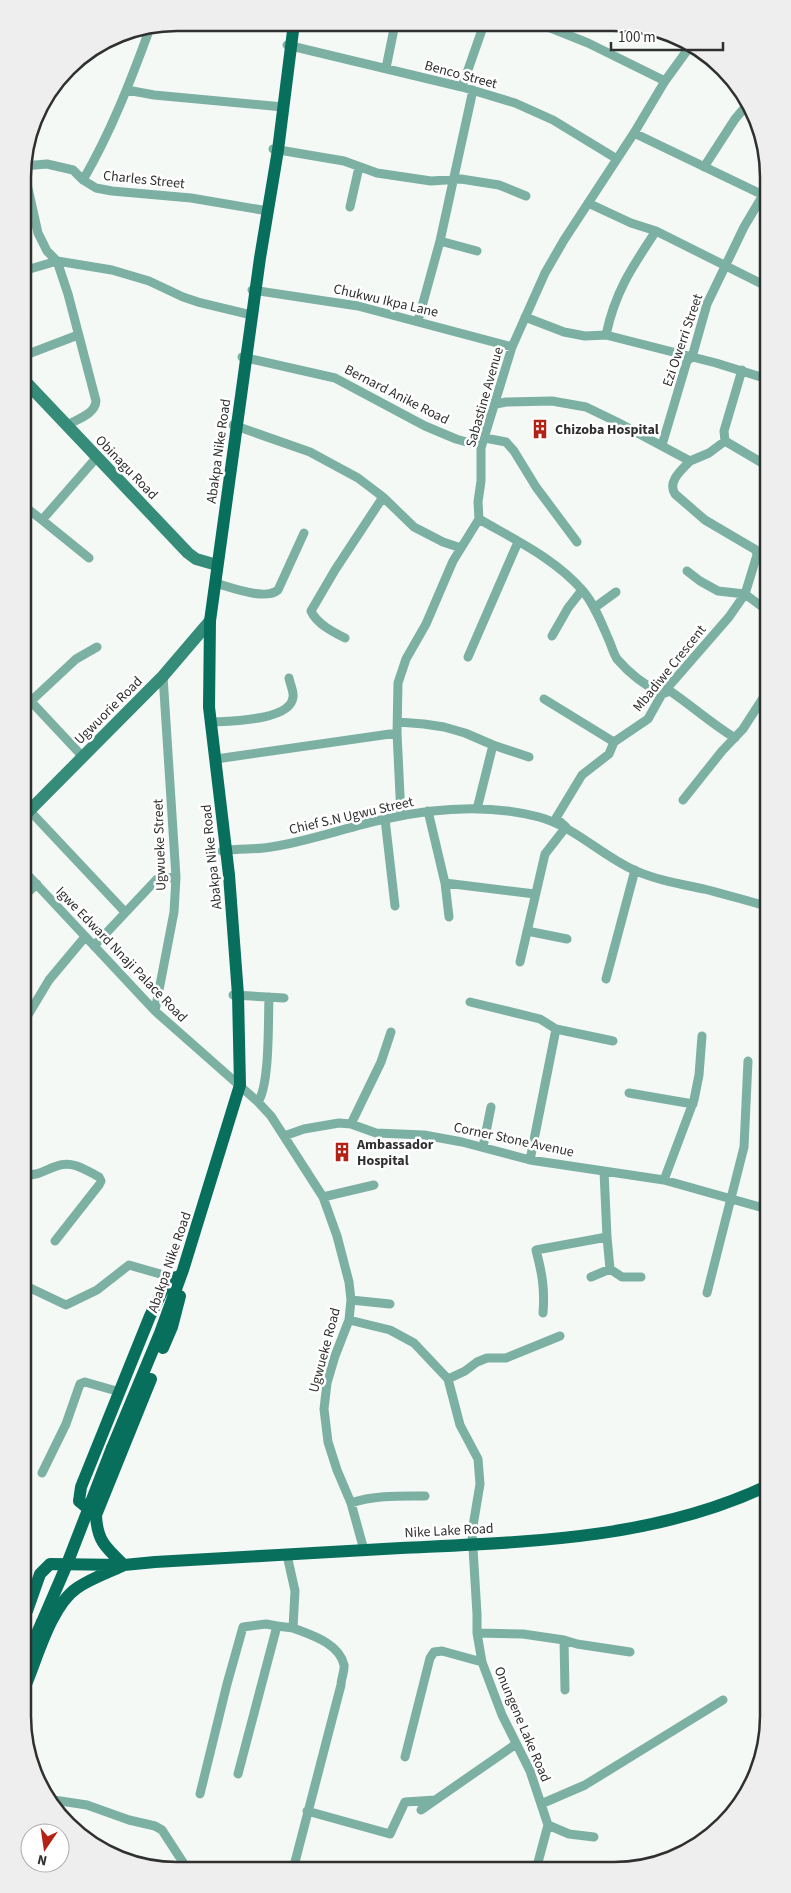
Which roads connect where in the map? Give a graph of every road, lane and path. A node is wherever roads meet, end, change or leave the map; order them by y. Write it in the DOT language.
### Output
graph roads {
  1 [pos="291,31"];
  2 [pos="394,31"];
  3 [pos="482,31"];
  4 [pos="558,31"];
  5 [pos="148,34"];
  6 [pos="289,45"];
  7 [pos="687,51"];
  8 [pos="386,68"];
  9 [pos="665,81"];
  10 [pos="462,87"];
  11 [pos="127,90"];
  12 [pos="472,90"];
  13 [pos="281,107"];
  14 [pos="743,110"];
  15 [pos="634,133"];
  16 [pos="275,149"];
  17 [pos="617,159"];
  18 [pos="32,165"];
  19 [pos="704,167"];
  20 [pos="359,168"];
  21 [pos="83,180"];
  22 [pos="452,180"];
  23 [pos="760,193"];
  24 [pos="526,196"];
  25 [pos="760,201"];
  26 [pos="588,203"];
  27 [pos="32,206"];
  28 [pos="350,207"];
  29 [pos="266,211"];
  30 [pos="656,231"];
  31 [pos="440,241"];
  32 [pos="477,251"];
  33 [pos="57,261"];
  34 [pos="726,266"];
  35 [pos="32,268"];
  36 [pos="760,283"];
  37 [pos="253,290"];
  38 [pos="250,314"];
  39 [pos="525,317"];
  40 [pos="418,320"];
  41 [pos="78,335"];
  42 [pos="606,335"];
  43 [pos="512,347"];
  44 [pos="32,353"];
  45 [pos="692,356"];
  46 [pos="244,358"];
  47 [pos="742,370"];
  48 [pos="760,376"];
  49 [pos="32,387"];
  50 [pos="496,404"];
  51 [pos="67,425"];
  52 [pos="235,425"];
  53 [pos="485,438"];
  54 [pos="725,440"];
  55 [pos="662,445"];
  56 [pos="97,457"];
  57 [pos="690,461"];
  58 [pos="760,461"];
  59 [pos="383,497"];
  60 [pos="32,512"];
  61 [pos="480,519"];
  62 [pos="42,520"];
  63 [pos="304,533"];
  64 [pos="518,542"];
  65 [pos="577,542"];
  66 [pos="461,548"];
  67 [pos="89,558"];
  68 [pos="215,565"];
  69 [pos="687,571"];
  70 [pos="215,583"];
  71 [pos="582,590"];
  72 [pos="616,592"];
  73 [pos="745,594"];
  74 [pos="760,605"];
  75 [pos="594,608"];
  76 [pos="208,624"];
  77 [pos="552,636"];
  78 [pos="345,638"];
  79 [pos="97,648"];
  80 [pos="468,657"];
  81 [pos="163,676"];
  82 [pos="289,678"];
  83 [pos="32,694"];
  84 [pos="662,694"];
  85 [pos="544,699"];
  86 [pos="32,701"];
  87 [pos="760,703"];
  88 [pos="212,722"];
  89 [pos="398,722"];
  90 [pos="397,733"];
  91 [pos="735,738"];
  92 [pos="614,742"];
  93 [pos="493,745"];
  94 [pos="83,757"];
  95 [pos="529,757"];
  96 [pos="216,760"];
  97 [pos="683,800"];
  98 [pos="32,808"];
  99 [pos="476,809"];
  100 [pos="428,811"];
  101 [pos="401,816"];
  102 [pos="32,818"];
  103 [pos="385,819"];
  104 [pos="566,828"];
  105 [pos="225,850"];
  106 [pos="635,870"];
  107 [pos="176,878"];
  108 [pos="32,879"];
  109 [pos="445,883"];
  110 [pos="37,884"];
  111 [pos="32,889"];
  112 [pos="535,894"];
  113 [pos="760,904"];
  114 [pos="395,906"];
  115 [pos="125,912"];
  116 [pos="448,917"];
  117 [pos="527,931"];
  118 [pos="85,937"];
  119 [pos="567,939"];
  120 [pos="94,946"];
  121 [pos="520,962"];
  122 [pos="606,979"];
  123 [pos="235,995"];
  124 [pos="269,997"];
  125 [pos="284,998"];
  126 [pos="470,1002"];
  127 [pos="31,1011"];
  128 [pos="155,1011"];
  129 [pos="556,1029"];
  130 [pos="391,1032"];
  131 [pos="702,1036"];
  132 [pos="613,1041"];
  133 [pos="748,1060"];
  134 [pos="241,1086"];
  135 [pos="629,1093"];
  136 [pos="258,1102"];
  137 [pos="693,1104"];
  138 [pos="491,1107"];
  139 [pos="351,1124"];
  140 [pos="284,1136"];
  141 [pos="483,1147"];
  142 [pos="530,1160"];
  143 [pos="604,1171"];
  144 [pos="31,1175"];
  145 [pos="664,1180"];
  146 [pos="374,1185"];
  147 [pos="323,1198"];
  148 [pos="731,1200"];
  149 [pos="759,1208"];
  150 [pos="607,1237"];
  151 [pos="55,1241"];
  152 [pos="610,1269"];
  153 [pos="591,1277"];
  154 [pos="641,1277"];
  155 [pos="176,1278"];
  156 [pos="31,1289"];
  157 [pos="707,1293"];
  158 [pos="351,1300"];
  159 [pos="390,1304"];
  160 [pos="543,1313"];
  161 [pos="349,1320"];
  162 [pos="560,1336"];
  163 [pos="448,1379"];
  164 [pos="120,1392"];
  165 [pos="42,1473"];
  166 [pos="759,1489"];
  167 [pos="426,1496"];
  168 [pos="350,1503"];
  169 [pos="96,1515"];
  170 [pos="474,1544"];
  171 [pos="364,1550"];
  172 [pos="287,1554"];
  173 [pos="124,1565"];
  174 [pos="35,1618"];
  175 [pos="277,1626"];
  176 [pos="293,1628"];
  177 [pos="477,1633"];
  178 [pos="31,1637"];
  179 [pos="564,1640"];
  180 [pos="630,1652"];
  181 [pos="482,1662"];
  182 [pos="31,1674"];
  183 [pos="565,1690"];
  184 [pos="723,1700"];
  185 [pos="516,1744"];
  186 [pos="405,1757"];
  187 [pos="238,1774"];
  188 [pos="200,1794"];
  189 [pos="58,1800"];
  190 [pos="436,1800"];
  191 [pos="541,1804"];
  192 [pos="421,1810"];
  193 [pos="306,1811"];
  194 [pos="548,1824"];
  195 [pos="594,1837"];
  196 [pos="183,1862"];
  197 [pos="294,1862"];
  198 [pos="538,1862"];
  1 -- 6 [label="main road, Abakpa Nike Road"];
  2 -- 8 [label="street"];
  3 -- 10 [label="street"];
  4 -- 9 [label="street"];
  5 -- 11 [label="street"];
  6 -- 8 [label="street, Benco Street"];
  6 -- 13 [label="main road, Abakpa Nike Road"];
  7 -- 9 [label="street, Sabastine Avenue"];
  8 -- 10 [label="street, Benco Street"];
  9 -- 15 [label="street, Sabastine Avenue"];
  10 -- 12 [label="street, Benco Street"];
  11 -- 13 [label="street"];
  11 -- 21 [label="street"];
  12 -- 17 [label="street, Benco Street"];
  12 -- 22 [label="street"];
  13 -- 16 [label="main road, Abakpa Nike Road"];
  14 -- 19 [label="street"];
  15 -- 17 [label="street, Sabastine Avenue"];
  15 -- 19 [label="street"];
  16 -- 20 [label="street"];
  16 -- 29 [label="main road, Abakpa Nike Road"];
  17 -- 26 [label="street, Sabastine Avenue"];
  18 -- 21 [label="street, Charles Street"];
  19 -- 23 [label="street"];
  20 -- 22 [label="street"];
  20 -- 28 [label="street"];
  21 -- 29 [label="street, Charles Street"];
  22 -- 24 [label="street"];
  22 -- 31 [label="street"];
  25 -- 34 [label="street, Ezi Owerri Street"];
  26 -- 30 [label="street"];
  26 -- 39 [label="street, Sabastine Avenue"];
  27 -- 33 [label="street"];
  29 -- 37 [label="main road, Abakpa Nike Road"];
  30 -- 34 [label="street"];
  30 -- 42 [label="street"];
  31 -- 32 [label="street"];
  31 -- 40 [label="street"];
  33 -- 35 [label="street"];
  33 -- 38 [label="street"];
  33 -- 41 [label="street"];
  34 -- 36 [label="street"];
  34 -- 45 [label="street, Ezi Owerri Street"];
  37 -- 38 [label="main road, Abakpa Nike Road"];
  37 -- 40 [label="street, Chukwu Ikpa Lane"];
  38 -- 46 [label="main road, Abakpa Nike Road"];
  39 -- 42 [label="street"];
  39 -- 43 [label="street, Sabastine Avenue"];
  40 -- 43 [label="street, Chukwu Ikpa Lane"];
  41 -- 44 [label="street"];
  41 -- 51 [label="street"];
  42 -- 45 [label="street"];
  43 -- 50 [label="street, Sabastine Avenue"];
  45 -- 47 [label="street"];
  45 -- 55 [label="street, Ezi Owerri Street"];
  46 -- 52 [label="main road, Abakpa Nike Road"];
  46 -- 53 [label="street, Bernard Anike Road"];
  47 -- 48 [label="street"];
  47 -- 54 [label="street"];
  49 -- 51 [label="street, Obinagu Road"];
  50 -- 53 [label="street, Sabastine Avenue"];
  50 -- 55 [label="street"];
  51 -- 56 [label="street, Obinagu Road"];
  52 -- 59 [label="street"];
  52 -- 68 [label="main road, Abakpa Nike Road"];
  53 -- 61 [label="street, Sabastine Avenue"];
  53 -- 65 [label="street, Bernard Anike Road"];
  54 -- 57 [label="street"];
  54 -- 58 [label="street"];
  55 -- 57 [label="street"];
  56 -- 62 [label="street"];
  56 -- 68 [label="street, Obinagu Road"];
  57 -- 73 [label="street, Mbadiwe Crescent"];
  59 -- 66 [label="street"];
  59 -- 78 [label="street"];
  60 -- 62 [label="street"];
  61 -- 64 [label="street"];
  61 -- 66 [label="street"];
  62 -- 67 [label="street"];
  63 -- 70 [label="street"];
  64 -- 71 [label="street"];
  64 -- 80 [label="street"];
  66 -- 89 [label="street"];
  68 -- 70 [label="main road, Abakpa Nike Road"];
  68 -- 76 [label="main road, Abakpa Nike Road"];
  69 -- 73 [label="street"];
  70 -- 76 [label="main road, Abakpa Nike Road"];
  71 -- 75 [label="street"];
  71 -- 77 [label="street"];
  72 -- 75 [label="street"];
  73 -- 74 [label="street"];
  73 -- 84 [label="street, Mbadiwe Crescent"];
  75 -- 84 [label="street"];
  76 -- 81 [label="street, Ugwuorie Road"];
  76 -- 88 [label="main road, Abakpa Nike Road"];
  76 -- 105 [label="main road, Abakpa Nike Road"];
  79 -- 83 [label="street"];
  81 -- 94 [label="street, Ugwuorie Road"];
  81 -- 107 [label="street, Ugwueke Street"];
  82 -- 88 [label="street"];
  84 -- 91 [label="street"];
  84 -- 92 [label="street, Mbadiwe Crescent"];
  85 -- 92 [label="street"];
  86 -- 94 [label="street"];
  87 -- 91 [label="street"];
  88 -- 96 [label="main road, Abakpa Nike Road"];
  89 -- 90 [label="street"];
  89 -- 93 [label="street"];
  90 -- 96 [label="street"];
  90 -- 101 [label="street"];
  91 -- 97 [label="street"];
  92 -- 104 [label="street, Mbadiwe Crescent"];
  93 -- 95 [label="street"];
  93 -- 99 [label="street"];
  94 -- 98 [label="street, Ugwuorie Road"];
  96 -- 105 [label="main road, Abakpa Nike Road"];
  99 -- 100 [label="street, Chief S.N Ugwu Street"];
  99 -- 104 [label="street, Chief S.N Ugwu Street"];
  100 -- 101 [label="street, Chief S.N Ugwu Street"];
  100 -- 109 [label="street"];
  101 -- 103 [label="street, Chief S.N Ugwu Street"];
  102 -- 115 [label="street"];
  103 -- 105 [label="street, Chief S.N Ugwu Street"];
  103 -- 114 [label="street"];
  104 -- 106 [label="street, Chief S.N Ugwu Street"];
  104 -- 112 [label="street"];
  105 -- 123 [label="main road, Abakpa Nike Road"];
  106 -- 113 [label="street, Chief S.N Ugwu Street"];
  106 -- 122 [label="street"];
  107 -- 115 [label="street"];
  107 -- 128 [label="street, Ugwueke Street"];
  108 -- 110 [label="street, Igwe Edward Nnaji Palace Road"];
  109 -- 112 [label="street"];
  109 -- 116 [label="street"];
  110 -- 111 [label="street"];
  110 -- 118 [label="street, Igwe Edward Nnaji Palace Road"];
  112 -- 117 [label="street"];
  115 -- 120 [label="street"];
  117 -- 119 [label="street"];
  117 -- 121 [label="street"];
  118 -- 120 [label="street, Igwe Edward Nnaji Palace Road"];
  118 -- 127 [label="street"];
  120 -- 128 [label="street, Igwe Edward Nnaji Palace Road"];
  123 -- 124 [label="street"];
  123 -- 134 [label="main road, Abakpa Nike Road"];
  124 -- 125 [label="street"];
  124 -- 136 [label="street"];
  126 -- 129 [label="street"];
  128 -- 134 [label="street, Igwe Edward Nnaji Palace Road"];
  129 -- 132 [label="street"];
  129 -- 142 [label="street"];
  130 -- 139 [label="street"];
  131 -- 137 [label="street"];
  133 -- 148 [label="street"];
  134 -- 136 [label="street, Ugwueke Road"];
  134 -- 155 [label="main road, Abakpa Nike Road"];
  135 -- 137 [label="street"];
  136 -- 140 [label="street, Ugwueke Road"];
  137 -- 145 [label="street"];
  138 -- 141 [label="street"];
  139 -- 140 [label="street, Corner Stone Avenue"];
  139 -- 141 [label="street, Corner Stone Avenue"];
  140 -- 147 [label="street, Ugwueke Road"];
  141 -- 142 [label="street, Corner Stone Avenue"];
  142 -- 143 [label="street, Corner Stone Avenue"];
  143 -- 145 [label="street, Corner Stone Avenue"];
  143 -- 150 [label="street"];
  144 -- 151 [label="street"];
  145 -- 148 [label="street, Corner Stone Avenue"];
  146 -- 147 [label="street"];
  147 -- 158 [label="street, Ugwueke Road"];
  148 -- 149 [label="street, Corner Stone Avenue"];
  148 -- 157 [label="street"];
  150 -- 152 [label="street"];
  150 -- 160 [label="street"];
  152 -- 153 [label="street"];
  152 -- 154 [label="street"];
  155 -- 156 [label="street"];
  155 -- 164 [label="main road"];
  155 -- 169 [label="main road"];
  155 -- 174 [label="main road, Abakpa Nike Road, bridge"];
  158 -- 159 [label="street"];
  158 -- 161 [label="street, Ugwueke Road"];
  161 -- 163 [label="street"];
  161 -- 168 [label="street, Ugwueke Road"];
  162 -- 163 [label="street"];
  163 -- 170 [label="street, Onungene Lake Road"];
  164 -- 165 [label="street"];
  164 -- 169 [label="main road"];
  166 -- 170 [label="main road, Nike Lake Road"];
  167 -- 168 [label="street"];
  168 -- 171 [label="street, Ugwueke Road"];
  169 -- 173 [label="main road"];
  170 -- 171 [label="main road, Nike Lake Road"];
  170 -- 177 [label="street, Onungene Lake Road"];
  171 -- 172 [label="main road, Nike Lake Road"];
  172 -- 173 [label="main road, Nike Lake Road"];
  172 -- 176 [label="street"];
  173 -- 174 [label="main road"];
  173 -- 182 [label="main road"];
  174 -- 178 [label="main road, Abakpa Nike Road"];
  175 -- 176 [label="street"];
  175 -- 187 [label="street"];
  175 -- 188 [label="street"];
  176 -- 193 [label="street"];
  177 -- 179 [label="street"];
  177 -- 181 [label="street, Onungene Lake Road"];
  179 -- 180 [label="street"];
  179 -- 183 [label="street"];
  181 -- 185 [label="street, Onungene Lake Road"];
  181 -- 186 [label="street"];
  184 -- 191 [label="street"];
  185 -- 190 [label="street"];
  185 -- 191 [label="street, Onungene Lake Road"];
  189 -- 196 [label="street"];
  190 -- 192 [label="street"];
  190 -- 193 [label="street"];
  191 -- 194 [label="street, Onungene Lake Road"];
  193 -- 197 [label="street"];
  194 -- 195 [label="street"];
  194 -- 198 [label="street"];
}
